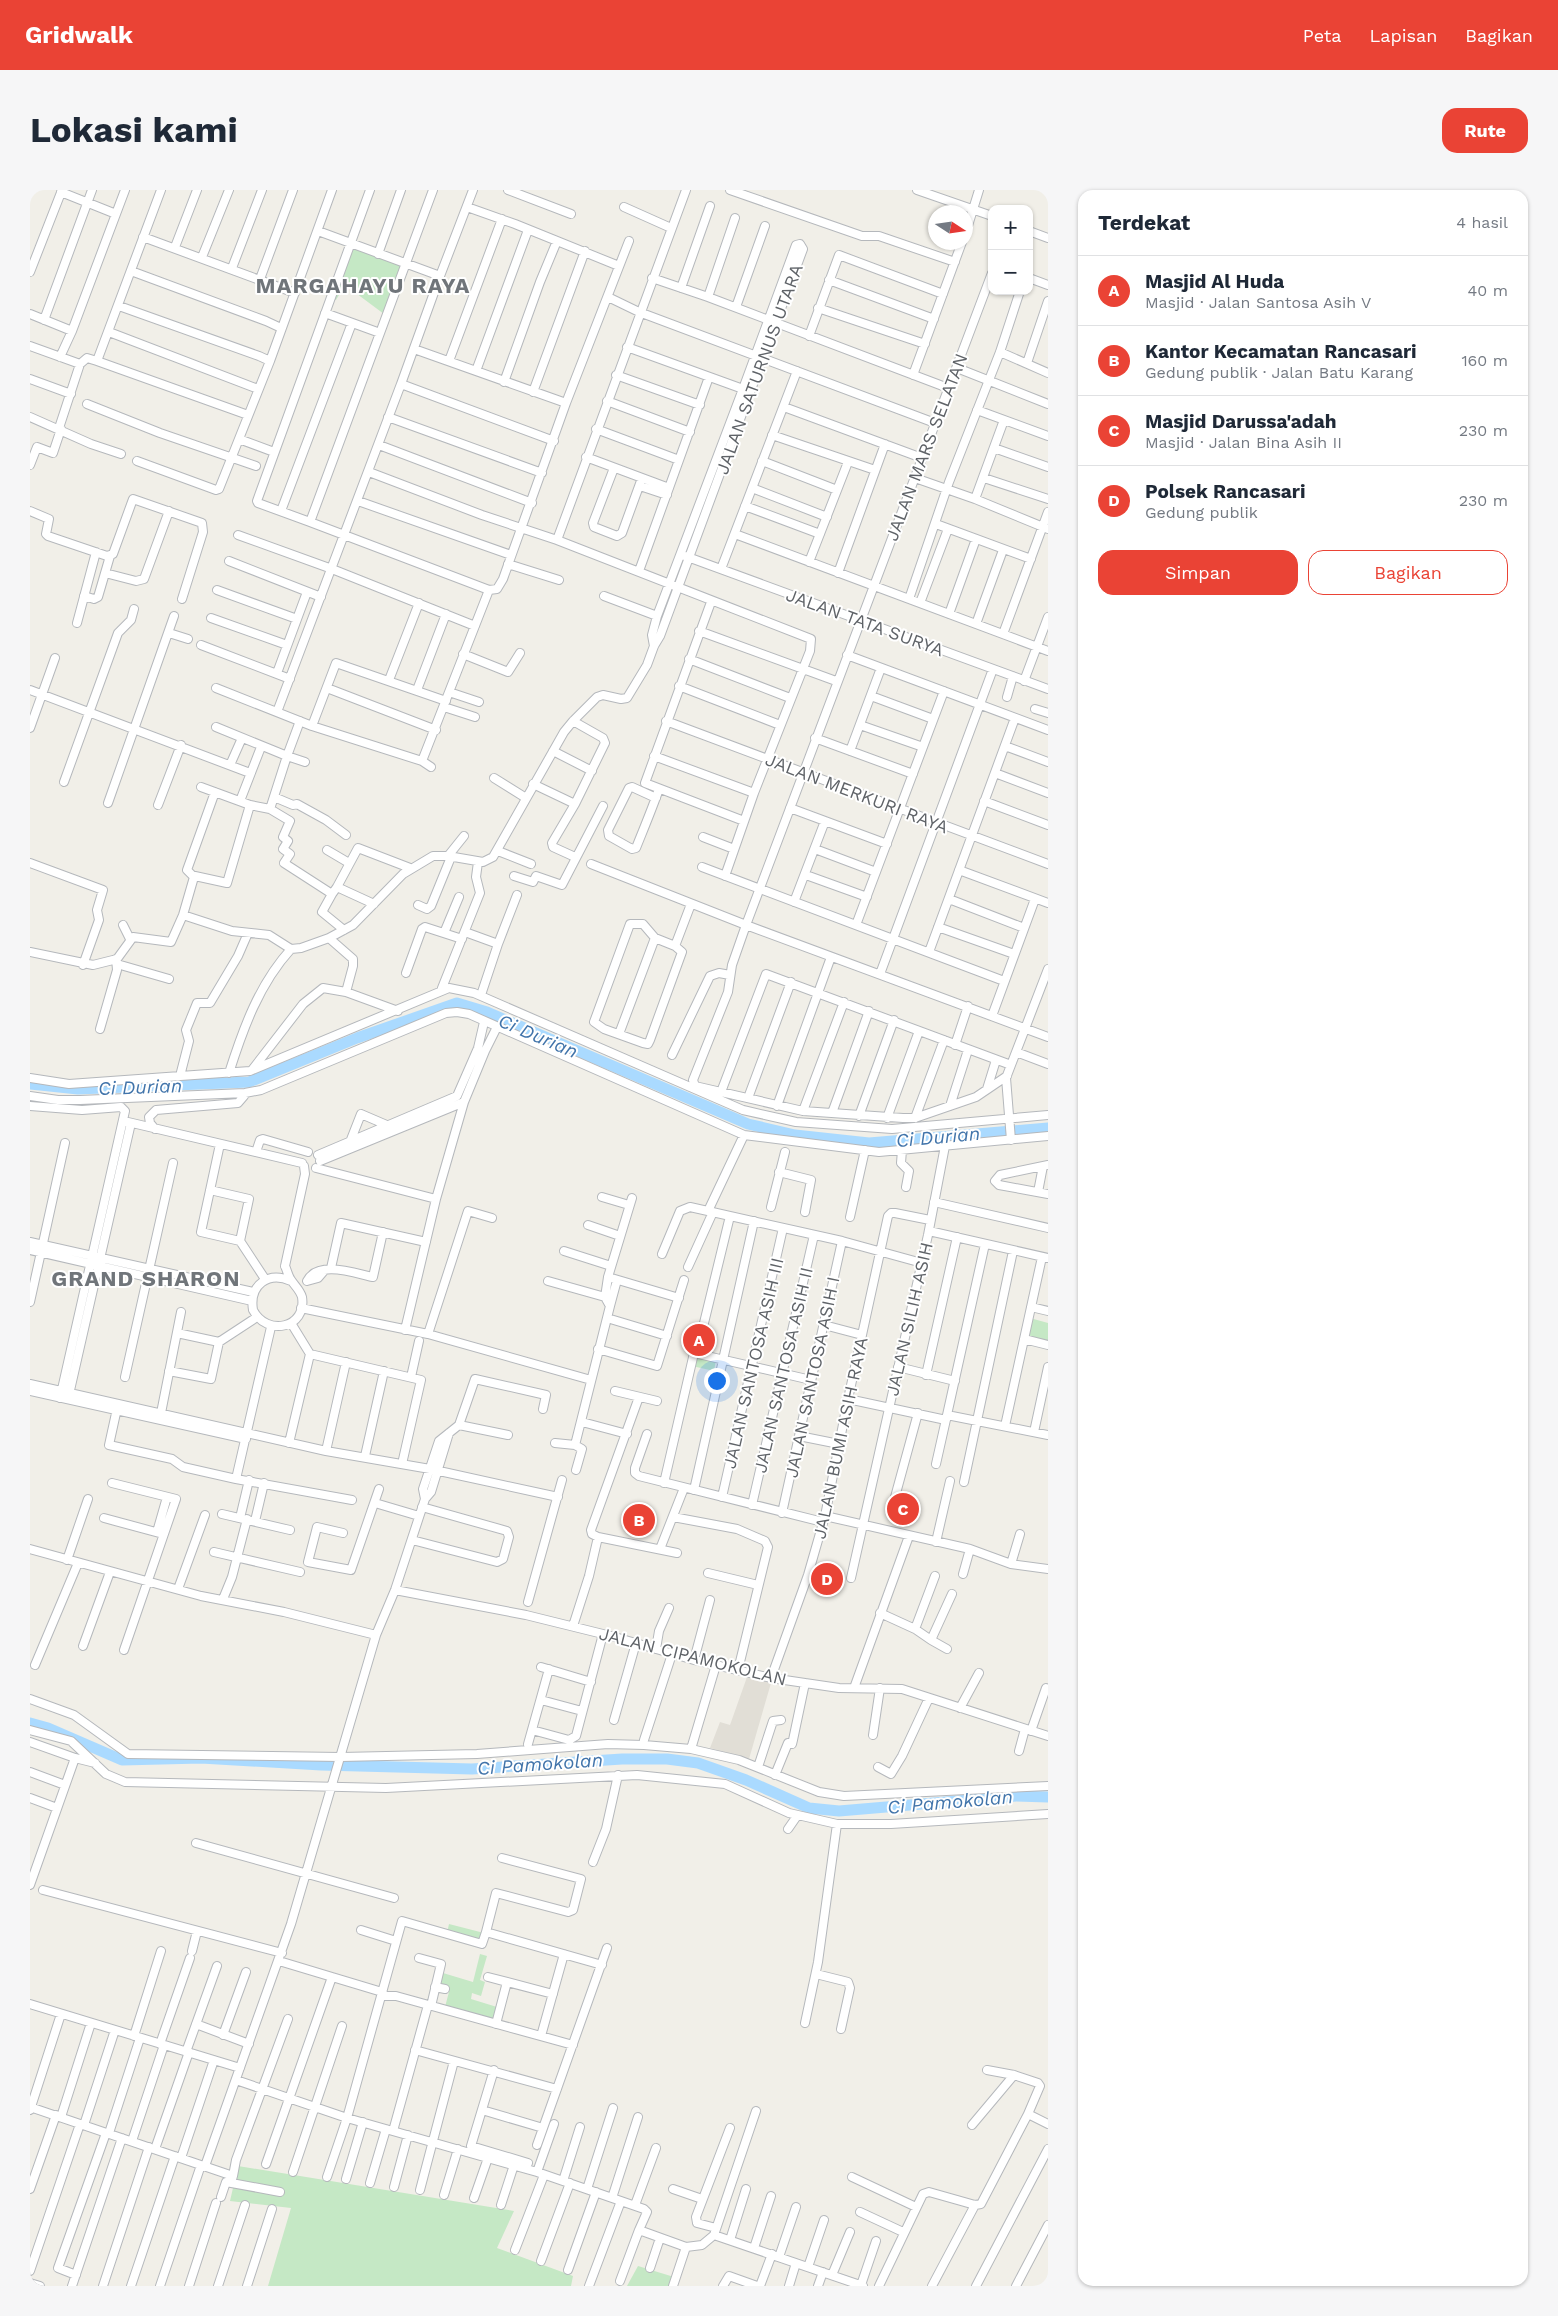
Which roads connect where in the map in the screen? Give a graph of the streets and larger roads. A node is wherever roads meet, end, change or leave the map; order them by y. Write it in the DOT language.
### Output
graph roads {
  1 [pos="92,190"];
  2 [pos="125,190"];
  3 [pos="161,190"];
  4 [pos="198,190"];
  5 [pos="229,190"];
  6 [pos="262,190"];
  7 [pos="294,190"];
  8 [pos="332,190"];
  9 [pos="370,190"];
  10 [pos="401,190"];
  11 [pos="433,190"];
  12 [pos="473,190"];
  13 [pos="508,190"];
  14 [pos="686,190"];
  15 [pos="730,190"];
  16 [pos="917,190"];
  17 [pos="979,190"];
  18 [pos="61,191"];
  19 [pos="88,202"];
  20 [pos="959,205"];
  21 [pos="710,206"];
  22 [pos="467,207"];
  23 [pos="624,207"];
  24 [pos="973,210"];
  25 [pos="116,214"];
  26 [pos="571,214"];
  27 [pos="988,215"];
  28 [pos="735,218"];
  29 [pos="502,219"];
  30 [pos="765,226"];
  31 [pos="670,228"];
  32 [pos="528,230"];
  33 [pos="318,231"];
  34 [pos="1033,232"];
  35 [pos="143,237"];
  36 [pos="1048,238"];
  37 [pos="557,241"];
  38 [pos="629,241"];
  39 [pos="350,244"];
  40 [pos="175,247"];
  41 [pos="959,250"];
  42 [pos="585,251"];
  43 [pos="378,254"];
  44 [pos="202,257"];
  45 [pos="955,262"];
  46 [pos="406,264"];
  47 [pos="619,266"];
  48 [pos="232,268"];
  49 [pos="131,271"];
  50 [pos="30,272"];
  51 [pos="440,276"];
  52 [pos="652,278"];
  53 [pos="260,279"];
  54 [pos="1033,279"];
  55 [pos="829,280"];
  56 [pos="988,284"];
  57 [pos="1048,285"];
  58 [pos="680,288"];
  59 [pos="296,293"];
  60 [pos="943,294"];
  61 [pos="1019,295"];
  62 [pos="608,297"];
  63 [pos="708,297"];
  64 [pos="1048,302"];
  65 [pos="118,306"];
  66 [pos="736,307"];
  67 [pos="818,308"];
  68 [pos="639,312"];
  69 [pos="325,313"];
  70 [pos="30,314"];
  71 [pos="934,319"];
  72 [pos="44,320"];
  73 [pos="773,321"];
  74 [pos="352,323"];
  75 [pos="281,328"];
  76 [pos="72,331"];
  77 [pos="109,332"];
  78 [pos="380,333"];
  79 [pos="809,336"];
  80 [pos="925,344"];
  81 [pos="30,346"];
  82 [pos="627,347"];
  83 [pos="414,349"];
  84 [pos="1000,352"];
  85 [pos="60,356"];
  86 [pos="760,357"];
  87 [pos="98,361"];
  88 [pos="449,361"];
  89 [pos="270,362"];
  90 [pos="1027,363"];
  91 [pos="80,364"];
  92 [pos="957,368"];
  93 [pos="476,371"];
  94 [pos="797,371"];
  95 [pos="1048,373"];
  96 [pos="616,375"];
  97 [pos="913,375"];
  98 [pos="710,377"];
  99 [pos="30,379"];
  100 [pos="988,379"];
  101 [pos="504,382"];
  102 [pos="401,384"];
  103 [pos="948,388"];
  104 [pos="258,389"];
  105 [pos="744,389"];
  106 [pos="533,392"];
  107 [pos="71,394"];
  108 [pos="607,401"];
  109 [pos="566,403"];
  110 [pos="88,404"];
  111 [pos="1048,404"];
  112 [pos="700,405"];
  113 [pos="784,407"];
  114 [pos="977,410"];
  115 [pos="248,415"];
  116 [pos="30,417"];
  117 [pos="388,417"];
  118 [pos="1004,420"];
  119 [pos="935,423"];
  120 [pos="60,429"];
  121 [pos="596,429"];
  122 [pos="690,432"];
  123 [pos="772,435"];
  124 [pos="1048,436"];
  125 [pos="239,439"];
  126 [pos="554,441"];
  127 [pos="885,444"];
  128 [pos="379,445"];
  129 [pos="994,448"];
  130 [pos="274,452"];
  131 [pos="121,454"];
  132 [pos="232,457"];
  133 [pos="586,457"];
  134 [pos="922,458"];
  135 [pos="679,460"];
  136 [pos="137,461"];
  137 [pos="762,461"];
  138 [pos="848,462"];
  139 [pos="30,465"];
  140 [pos="256,466"];
  141 [pos="1048,467"];
  142 [pos="614,468"];
  143 [pos="875,470"];
  144 [pos="369,472"];
  145 [pos="542,473"];
  146 [pos="915,478"];
  147 [pos="984,478"];
  148 [pos="641,482"];
  149 [pos="752,488"];
  150 [pos="947,488"];
  151 [pos="837,490"];
  152 [pos="668,491"];
  153 [pos="1048,498"];
  154 [pos="975,499"];
  155 [pos="358,501"];
  156 [pos="532,503"];
  157 [pos="745,506"];
  158 [pos="30,511"];
  159 [pos="281,511"];
  160 [pos="169,512"];
  161 [pos="1048,512"];
  162 [pos="827,518"];
  163 [pos="310,522"];
  164 [pos="936,524"];
  165 [pos="1045,527"];
  166 [pos="522,528"];
  167 [pos="948,529"];
  168 [pos="735,534"];
  169 [pos="820,534"];
  170 [pos="238,535"];
  171 [pos="344,535"];
  172 [pos="976,539"];
  173 [pos="557,540"];
  174 [pos="1003,550"];
  175 [pos="96,552"];
  176 [pos="511,555"];
  177 [pos="681,555"];
  178 [pos="110,556"];
  179 [pos="689,558"];
  180 [pos="1031,558"];
  181 [pos="229,561"];
  182 [pos="809,562"];
  183 [pos="508,564"];
  184 [pos="332,569"];
  185 [pos="721,570"];
  186 [pos="639,571"];
  187 [pos="105,573"];
  188 [pos="838,573"];
  189 [pos="559,580"];
  190 [pos="670,584"];
  191 [pos="874,586"];
  192 [pos="678,588"];
  193 [pos="217,590"];
  194 [pos="489,590"];
  195 [pos="307,592"];
  196 [pos="84,596"];
  197 [pos="604,596"];
  198 [pos="321,597"];
  199 [pos="182,599"];
  200 [pos="910,599"];
  201 [pos="419,602"];
  202 [pos="711,602"];
  203 [pos="920,603"];
  204 [pos="134,609"];
  205 [pos="446,614"];
  206 [pos="949,614"];
  207 [pos="174,616"];
  208 [pos="657,616"];
  209 [pos="1048,617"];
  210 [pos="211,618"];
  211 [pos="297,619"];
  212 [pos="860,620"];
  213 [pos="77,623"];
  214 [pos="976,624"];
  215 [pos="475,626"];
  216 [pos="699,631"];
  217 [pos="169,633"];
  218 [pos="1003,634"];
  219 [pos="188,639"];
  220 [pos="201,644"];
  221 [pos="287,645"];
  222 [pos="654,646"];
  223 [pos="1037,647"];
  224 [pos="1048,651"];
  225 [pos="520,653"];
  226 [pos="463,654"];
  227 [pos="847,655"];
  228 [pos="55,658"];
  229 [pos="689,659"];
  230 [pos="802,668"];
  231 [pos="881,668"];
  232 [pos="992,669"];
  233 [pos="277,674"];
  234 [pos="1013,676"];
  235 [pos="290,679"];
  236 [pos="389,680"];
  237 [pos="836,681"];
  238 [pos="1024,681"];
  239 [pos="678,686"];
  240 [pos="216,688"];
  241 [pos="326,688"];
  242 [pos="1048,689"];
  243 [pos="30,690"];
  244 [pos="417,690"];
  245 [pos="944,691"];
  246 [pos="449,692"];
  247 [pos="42,695"];
  248 [pos="871,696"];
  249 [pos="1007,697"];
  250 [pos="790,698"];
  251 [pos="479,702"];
  252 [pos="445,704"];
  253 [pos="979,704"];
  254 [pos="1035,709"];
  255 [pos="277,712"];
  256 [pos="89,713"];
  257 [pos="1048,713"];
  258 [pos="475,717"];
  259 [pos="1015,718"];
  260 [pos="933,719"];
  261 [pos="300,721"];
  262 [pos="573,721"];
  263 [pos="666,721"];
  264 [pos="780,725"];
  265 [pos="860,725"];
  266 [pos="312,726"];
  267 [pos="216,727"];
  268 [pos="30,728"];
  269 [pos="134,729"];
  270 [pos="436,730"];
  271 [pos="1048,730"];
  272 [pos="242,738"];
  273 [pos="816,738"];
  274 [pos="180,746"];
  275 [pos="262,746"];
  276 [pos="923,746"];
  277 [pos="1005,746"];
  278 [pos="553,751"];
  279 [pos="850,751"];
  280 [pos="287,756"];
  281 [pos="654,756"];
  282 [pos="767,759"];
  283 [pos="422,761"];
  284 [pos="305,762"];
  285 [pos="1048,762"];
  286 [pos="230,765"];
  287 [pos="431,767"];
  288 [pos="592,771"];
  289 [pos="250,773"];
  290 [pos="804,773"];
  291 [pos="995,773"];
  292 [pos="913,774"];
  293 [pos="494,778"];
  294 [pos="64,782"];
  295 [pos="534,784"];
  296 [pos="201,787"];
  297 [pos="659,789"];
  298 [pos="215,792"];
  299 [pos="754,793"];
  300 [pos="1048,793"];
  301 [pos="274,798"];
  302 [pos="526,798"];
  303 [pos="656,798"];
  304 [pos="240,801"];
  305 [pos="984,801"];
  306 [pos="108,803"];
  307 [pos="575,804"];
  308 [pos="158,805"];
  309 [pos="250,805"];
  310 [pos="603,806"];
  311 [pos="790,808"];
  312 [pos="270,809"];
  313 [pos="901,809"];
  314 [pos="744,821"];
  315 [pos="825,821"];
  316 [pos="936,822"];
  317 [pos="1048,825"];
  318 [pos="346,835"];
  319 [pos="464,836"];
  320 [pos="972,836"];
  321 [pos="703,837"];
  322 [pos="887,844"];
  323 [pos="815,849"];
  324 [pos="327,850"];
  325 [pos="734,850"];
  326 [pos="498,851"];
  327 [pos="450,856"];
  328 [pos="575,857"];
  329 [pos="478,862"];
  330 [pos="30,863"];
  331 [pos="348,863"];
  332 [pos="531,864"];
  333 [pos="591,864"];
  334 [pos="1048,864"];
  335 [pos="702,867"];
  336 [pos="410,868"];
  337 [pos="959,870"];
  338 [pos="876,872"];
  339 [pos="195,876"];
  340 [pos="514,876"];
  341 [pos="725,876"];
  342 [pos="806,876"];
  343 [pos="760,889"];
  344 [pos="335,891"];
  345 [pos="517,895"];
  346 [pos="459,897"];
  347 [pos="867,897"];
  348 [pos="948,899"];
  349 [pos="1035,899"];
  350 [pos="794,902"];
  351 [pos="1048,903"];
  352 [pos="374,904"];
  353 [pos="691,904"];
  354 [pos="418,905"];
  355 [pos="182,915"];
  356 [pos="123,925"];
  357 [pos="746,925"];
  358 [pos="856,925"];
  359 [pos="938,927"];
  360 [pos="1024,928"];
  361 [pos="344,930"];
  362 [pos="248,933"];
  363 [pos="444,933"];
  364 [pos="464,936"];
  365 [pos="329,938"];
  366 [pos="655,938"];
  367 [pos="130,939"];
  368 [pos="892,939"];
  369 [pos="498,944"];
  370 [pos="675,946"];
  371 [pos="291,948"];
  372 [pos="30,952"];
  373 [pos="929,952"];
  374 [pos="1014,954"];
  375 [pos="831,957"];
  376 [pos="116,961"];
  377 [pos="83,965"];
  378 [pos="1048,969"];
  379 [pos="406,973"];
  380 [pos="880,974"];
  381 [pos="730,975"];
  382 [pos="169,979"];
  383 [pos="1004,980"];
  384 [pos="791,982"];
  385 [pos="442,988"];
  386 [pos="346,992"];
  387 [pos="482,992"];
  388 [pos="818,992"];
  389 [pos="844,1002"];
  390 [pos="968,1006"];
  391 [pos="398,1011"];
  392 [pos="869,1011"];
  393 [pos="992,1016"];
  394 [pos="894,1020"];
  395 [pos="484,1022"];
  396 [pos="497,1027"];
  397 [pos="100,1028"];
  398 [pos="1024,1029"];
  399 [pos="919,1032"];
  400 [pos="619,1034"];
  401 [pos="1048,1037"];
  402 [pos="944,1040"];
  403 [pos="955,1045"];
  404 [pos="482,1047"];
  405 [pos="968,1050"];
  406 [pos="1016,1052"];
  407 [pos="672,1055"];
  408 [pos="996,1060"];
  409 [pos="1048,1064"];
  410 [pos="474,1065"];
  411 [pos="1011,1065"];
  412 [pos="250,1071"];
  413 [pos="229,1073"];
  414 [pos="180,1076"];
  415 [pos="1007,1076"];
  416 [pos="30,1078"];
  417 [pos="987,1090"];
  418 [pos="721,1092"];
  419 [pos="30,1096"];
  420 [pos="244,1096"];
  421 [pos="748,1098"];
  422 [pos="464,1102"];
  423 [pos="441,1103"];
  424 [pos="30,1106"];
  425 [pos="776,1106"];
  426 [pos="950,1106"];
  427 [pos="447,1109"];
  428 [pos="804,1111"];
  429 [pos="832,1113"];
  430 [pos="1048,1115"];
  431 [pos="859,1116"];
  432 [pos="887,1118"];
  433 [pos="915,1118"];
  434 [pos="1009,1120"];
  435 [pos="127,1122"];
  436 [pos="457,1124"];
  437 [pos="155,1129"];
  438 [pos="390,1129"];
  439 [pos="744,1135"];
  440 [pos="1048,1136"];
  441 [pos="1010,1137"];
  442 [pos="65,1142"];
  443 [pos="350,1142"];
  444 [pos="220,1144"];
  445 [pos="945,1146"];
  446 [pos="865,1150"];
  447 [pos="902,1150"];
  448 [pos="256,1152"];
  449 [pos="308,1152"];
  450 [pos="784,1152"];
  451 [pos="173,1163"];
  452 [pos="313,1166"];
  453 [pos="1046,1166"];
  454 [pos="779,1172"];
  455 [pos="906,1186"];
  456 [pos="210,1190"];
  457 [pos="1038,1192"];
  458 [pos="1048,1194"];
  459 [pos="602,1197"];
  460 [pos="436,1199"];
  461 [pos="934,1202"];
  462 [pos="771,1207"];
  463 [pos="711,1211"];
  464 [pos="805,1212"];
  465 [pos="730,1216"];
  466 [pos="850,1217"];
  467 [pos="492,1218"];
  468 [pos="930,1220"];
  469 [pos="754,1222"];
  470 [pos="588,1225"];
  471 [pos="783,1228"];
  472 [pos="1048,1228"];
  473 [pos="929,1231"];
  474 [pos="383,1232"];
  475 [pos="814,1235"];
  476 [pos="620,1236"];
  477 [pos="957,1237"];
  478 [pos="240,1241"];
  479 [pos="842,1241"];
  480 [pos="30,1242"];
  481 [pos="426,1242"];
  482 [pos="985,1244"];
  483 [pos="42,1249"];
  484 [pos="30,1250"];
  485 [pos="564,1251"];
  486 [pos="1013,1251"];
  487 [pos="880,1252"];
  488 [pos="662,1254"];
  489 [pos="1045,1258"];
  490 [pos="95,1261"];
  491 [pos="922,1263"];
  492 [pos="284,1266"];
  493 [pos="611,1266"];
  494 [pos="688,1267"];
  495 [pos="328,1269"];
  496 [pos="149,1273"];
  497 [pos="273,1276"];
  498 [pos="608,1277"];
  499 [pos="265,1279"];
  500 [pos="291,1280"];
  501 [pos="548,1280"];
  502 [pos="617,1280"];
  503 [pos="684,1280"];
  504 [pos="297,1287"];
  505 [pos="253,1292"];
  506 [pos="605,1297"];
  507 [pos="679,1298"];
  508 [pos="252,1301"];
  509 [pos="30,1302"];
  510 [pos="610,1306"];
  511 [pos="1031,1306"];
  512 [pos="301,1308"];
  513 [pos="1048,1311"];
  514 [pos="181,1312"];
  515 [pos="257,1317"];
  516 [pos="607,1318"];
  517 [pos="291,1323"];
  518 [pos="704,1324"];
  519 [pos="824,1325"];
  520 [pos="271,1327"];
  521 [pos="405,1330"];
  522 [pos="177,1333"];
  523 [pos="428,1334"];
  524 [pos="862,1335"];
  525 [pos="667,1336"];
  526 [pos="1024,1340"];
  527 [pos="419,1341"];
  528 [pos="219,1342"];
  529 [pos="1048,1344"];
  530 [pos="598,1349"];
  531 [pos="310,1354"];
  532 [pos="722,1360"];
  533 [pos="346,1362"];
  534 [pos="751,1366"];
  535 [pos="898,1367"];
  536 [pos="1048,1367"];
  537 [pos="169,1371"];
  538 [pos="384,1371"];
  539 [pos="782,1374"];
  540 [pos="926,1375"];
  541 [pos="125,1377"];
  542 [pos="411,1377"];
  543 [pos="591,1380"];
  544 [pos="811,1380"];
  545 [pos="955,1381"];
  546 [pos="30,1384"];
  547 [pos="30,1391"];
  548 [pos="615,1391"];
  549 [pos="65,1395"];
  550 [pos="639,1397"];
  551 [pos="848,1399"];
  552 [pos="657,1401"];
  553 [pos="117,1407"];
  554 [pos="889,1408"];
  555 [pos="544,1409"];
  556 [pos="918,1413"];
  557 [pos="161,1414"];
  558 [pos="947,1418"];
  559 [pos="978,1421"];
  560 [pos="582,1422"];
  561 [pos="459,1425"];
  562 [pos="1005,1426"];
  563 [pos="1034,1432"];
  564 [pos="627,1434"];
  565 [pos="647,1434"];
  566 [pos="508,1435"];
  567 [pos="1048,1435"];
  568 [pos="246,1436"];
  569 [pos="799,1436"];
  570 [pos="289,1443"];
  571 [pos="555,1443"];
  572 [pos="575,1444"];
  573 [pos="839,1444"];
  574 [pos="326,1451"];
  575 [pos="364,1456"];
  576 [pos="402,1464"];
  577 [pos="936,1464"];
  578 [pos="433,1470"];
  579 [pos="576,1470"];
  580 [pos="236,1480"];
  581 [pos="248,1480"];
  582 [pos="562,1480"];
  583 [pos="950,1480"];
  584 [pos="112,1482"];
  585 [pos="964,1482"];
  586 [pos="264,1483"];
  587 [pos="664,1483"];
  588 [pos="684,1488"];
  589 [pos="378,1489"];
  590 [pos="694,1490"];
  591 [pos="167,1497"];
  592 [pos="558,1497"];
  593 [pos="895,1497"];
  594 [pos="722,1498"];
  595 [pos="88,1499"];
  596 [pos="352,1500"];
  597 [pos="375,1503"];
  598 [pos="423,1503"];
  599 [pos="752,1505"];
  600 [pos="782,1512"];
  601 [pos="222,1514"];
  602 [pos="205,1515"];
  603 [pos="419,1516"];
  604 [pos="104,1518"];
  605 [pos="673,1518"];
  606 [pos="248,1519"];
  607 [pos="824,1519"];
  608 [pos="863,1526"];
  609 [pos="290,1530"];
  610 [pos="160,1533"];
  611 [pos="343,1533"];
  612 [pos="1020,1534"];
  613 [pos="909,1536"];
  614 [pos="598,1537"];
  615 [pos="412,1540"];
  616 [pos="936,1542"];
  617 [pos="30,1549"];
  618 [pos="660,1549"];
  619 [pos="970,1549"];
  620 [pos="214,1552"];
  621 [pos="677,1553"];
  622 [pos="237,1558"];
  623 [pos="67,1560"];
  624 [pos="78,1563"];
  625 [pos="1011,1564"];
  626 [pos="1048,1569"];
  627 [pos="110,1572"];
  628 [pos="300,1572"];
  629 [pos="708,1573"];
  630 [pos="963,1574"];
  631 [pos="935,1576"];
  632 [pos="851,1578"];
  633 [pos="147,1581"];
  634 [pos="758,1585"];
  635 [pos="178,1589"];
  636 [pos="395,1590"];
  637 [pos="952,1594"];
  638 [pos="224,1600"];
  639 [pos="710,1600"];
  640 [pos="528,1602"];
  641 [pos="669,1608"];
  642 [pos="880,1613"];
  643 [pos="573,1626"];
  644 [pos="915,1629"];
  645 [pos="603,1634"];
  646 [pos="376,1635"];
  647 [pos="931,1640"];
  648 [pos="636,1643"];
  649 [pos="83,1646"];
  650 [pos="656,1649"];
  651 [pos="947,1649"];
  652 [pos="124,1650"];
  653 [pos="672,1654"];
  654 [pos="694,1660"];
  655 [pos="35,1665"];
  656 [pos="716,1666"];
  657 [pos="738,1670"];
  658 [pos="979,1674"];
  659 [pos="772,1678"];
  660 [pos="591,1682"];
  661 [pos="805,1683"];
  662 [pos="854,1688"];
  663 [pos="880,1688"];
  664 [pos="1046,1688"];
  665 [pos="929,1698"];
  666 [pos="30,1699"];
  667 [pos="541,1700"];
  668 [pos="960,1708"];
  669 [pos="582,1711"];
  670 [pos="614,1720"];
  671 [pos="781,1720"];
  672 [pos="30,1730"];
  673 [pos="532,1730"];
  674 [pos="1028,1730"];
  675 [pos="873,1735"];
  676 [pos="1048,1736"];
  677 [pos="644,1740"];
  678 [pos="30,1742"];
  679 [pos="528,1744"];
  680 [pos="691,1749"];
  681 [pos="1019,1751"];
  682 [pos="75,1758"];
  683 [pos="340,1759"];
  684 [pos="96,1763"];
  685 [pos="758,1767"];
  686 [pos="878,1767"];
  687 [pos="30,1772"];
  688 [pos="775,1774"];
  689 [pos="618,1775"];
  690 [pos="333,1784"];
  691 [pos="65,1785"];
  692 [pos="1048,1786"];
  693 [pos="31,1801"];
  694 [pos="56,1808"];
  695 [pos="1048,1814"];
  696 [pos="797,1816"];
  697 [pos="837,1824"];
  698 [pos="788,1829"];
  699 [pos="196,1843"];
  700 [pos="502,1858"];
  701 [pos="593,1862"];
  702 [pos="307,1874"];
  703 [pos="30,1884"];
  704 [pos="44,1890"];
  705 [pos="394,1898"];
  706 [pos="361,1930"];
  707 [pos="197,1932"];
  708 [pos="486,1932"];
  709 [pos="396,1941"];
  710 [pos="607,1948"];
  711 [pos="161,1951"];
  712 [pos="564,1954"];
  713 [pos="280,1957"];
  714 [pos="419,1958"];
  715 [pos="602,1965"];
  716 [pos="217,1966"];
  717 [pos="246,1972"];
  718 [pos="816,1974"];
  719 [pos="332,1977"];
  720 [pos="488,1977"];
  721 [pos="507,1982"];
  722 [pos="435,1986"];
  723 [pos="445,1989"];
  724 [pos="383,1994"];
  725 [pos="553,1994"];
  726 [pos="32,2005"];
  727 [pos="429,2005"];
  728 [pos="61,2014"];
  729 [pos="30,2015"];
  730 [pos="288,2019"];
  731 [pos="91,2023"];
  732 [pos="805,2023"];
  733 [pos="196,2024"];
  734 [pos="496,2024"];
  735 [pos="342,2026"];
  736 [pos="841,2029"];
  737 [pos="115,2030"];
  738 [pos="223,2035"];
  739 [pos="541,2036"];
  740 [pos="137,2037"];
  741 [pos="162,2044"];
  742 [pos="249,2044"];
  743 [pos="573,2045"];
  744 [pos="415,2050"];
  745 [pos="187,2052"];
  746 [pos="214,2060"];
  747 [pos="454,2061"];
  748 [pos="240,2068"];
  749 [pos="494,2070"];
  750 [pos="987,2070"];
  751 [pos="1014,2074"];
  752 [pos="236,2080"];
  753 [pos="557,2088"];
  754 [pos="263,2089"];
  755 [pos="289,2098"];
  756 [pos="316,2107"];
  757 [pos="30,2108"];
  758 [pos="613,2108"];
  759 [pos="482,2110"];
  760 [pos="756,2111"];
  761 [pos="1028,2114"];
  762 [pos="59,2116"];
  763 [pos="638,2117"];
  764 [pos="347,2118"];
  765 [pos="363,2122"];
  766 [pos="82,2124"];
  767 [pos="554,2124"];
  768 [pos="1048,2124"];
  769 [pos="972,2125"];
  770 [pos="580,2126"];
  771 [pos="391,2127"];
  772 [pos="543,2128"];
  773 [pos="730,2128"];
  774 [pos="107,2133"];
  775 [pos="408,2135"];
  776 [pos="122,2138"];
  777 [pos="132,2141"];
  778 [pos="433,2141"];
  779 [pos="537,2145"];
  780 [pos="152,2148"];
  781 [pos="656,2148"];
  782 [pos="458,2149"];
  783 [pos="1048,2149"];
  784 [pos="178,2157"];
  785 [pos="488,2158"];
  786 [pos="528,2163"];
  787 [pos="266,2164"];
  788 [pos="203,2165"];
  789 [pos="514,2165"];
  790 [pos="293,2172"];
  791 [pos="541,2173"];
  792 [pos="328,2177"];
  793 [pos="852,2177"];
  794 [pos="232,2179"];
  795 [pos="346,2179"];
  796 [pos="566,2182"];
  797 [pos="370,2183"];
  798 [pos="394,2187"];
  799 [pos="587,2189"];
  800 [pos="673,2189"];
  801 [pos="746,2189"];
  802 [pos="30,2190"];
  803 [pos="420,2190"];
  804 [pos="280,2192"];
  805 [pos="596,2192"];
  806 [pos="444,2195"];
  807 [pos="771,2196"];
  808 [pos="474,2198"];
  809 [pos="612,2198"];
  810 [pos="702,2199"];
  811 [pos="621,2201"];
  812 [pos="501,2204"];
  813 [pos="246,2205"];
  814 [pos="976,2205"];
  815 [pos="635,2206"];
  816 [pos="796,2207"];
  817 [pos="916,2207"];
  818 [pos="272,2209"];
  819 [pos="860,2212"];
  820 [pos="824,2220"];
  821 [pos="1048,2225"];
  822 [pos="639,2230"];
  823 [pos="715,2232"];
  824 [pos="850,2232"];
  825 [pos="903,2232"];
  826 [pos="660,2238"];
  827 [pos="730,2240"];
  828 [pos="876,2241"];
  829 [pos="686,2247"];
  830 [pos="754,2248"];
  831 [pos="515,2250"];
  832 [pos="775,2256"];
  833 [pos="541,2261"];
  834 [pos="796,2263"];
  835 [pos="808,2267"];
  836 [pos="650,2268"];
  837 [pos="568,2270"];
  838 [pos="30,2271"];
  839 [pos="823,2272"];
  840 [pos="76,2275"];
  841 [pos="832,2275"];
  842 [pos="620,2281"];
  843 [pos="30,2283"];
  844 [pos="40,2286"];
  845 [pos="72,2286"];
  846 [pos="103,2286"];
  847 [pos="130,2286"];
  848 [pos="160,2286"];
  849 [pos="189,2286"];
  850 [pos="218,2286"];
  851 [pos="247,2286"];
  852 [pos="589,2286"];
  853 [pos="673,2286"];
  854 [pos="723,2286"];
  855 [pos="758,2286"];
  856 [pos="788,2286"];
  857 [pos="818,2286"];
  858 [pos="862,2286"];
  859 [pos="879,2286"];
  860 [pos="932,2286"];
  861 [pos="976,2286"];
  862 [pos="1016,2286"];
  1 -- 19 [label="street"];
  2 -- 25 [label="street"];
  3 -- 35 [label="street"];
  4 -- 40 [label="street"];
  5 -- 44 [label="street"];
  6 -- 48 [label="street"];
  7 -- 53 [label="street"];
  8 -- 33 [label="street"];
  9 -- 39 [label="street"];
  10 -- 43 [label="street"];
  11 -- 46 [label="street"];
  12 -- 22 [label="street"];
  13 -- 26 [label="street"];
  14 -- 31 [label="street"];
  15 -- 45 [label="street"];
  16 -- 20 [label="street"];
  17 -- 24 [label="street"];
  18 -- 19 [label="street"];
  18 -- 50 [label="street"];
  19 -- 25 [label="street"];
  19 -- 72 [label="street"];
  21 -- 58 [label="street"];
  22 -- 29 [label="street"];
  22 -- 51 [label="street"];
  23 -- 31 [label="street"];
  24 -- 27 [label="street"];
  25 -- 76 [label="street"];
  28 -- 63 [label="street"];
  29 -- 32 [label="street"];
  29 -- 88 [label="street"];
  30 -- 66 [label="street"];
  31 -- 52 [label="street"];
  32 -- 37 [label="street"];
  32 -- 93 [label="street"];
  33 -- 39 [label="street"];
  33 -- 59 [label="street"];
  34 -- 36 [label="street"];
  35 -- 40 [label="street"];
  35 -- 49 [label="street"];
  37 -- 42 [label="street"];
  37 -- 101 [label="street"];
  38 -- 47 [label="street"];
  39 -- 43 [label="street"];
  39 -- 69 [label="street"];
  40 -- 44 [label="street"];
  41 -- 45 [label="street"];
  42 -- 47 [label="street"];
  42 -- 106 [label="street"];
  43 -- 46 [label="street"];
  44 -- 48 [label="street"];
  45 -- 60 [label="street"];
  46 -- 51 [label="street"];
  46 -- 78 [label="street"];
  47 -- 62 [label="street"];
  48 -- 53 [label="street"];
  49 -- 65 [label="street"];
  49 -- 75 [label="street"];
  51 -- 83 [label="street"];
  52 -- 58 [label="street"];
  52 -- 68 [label="street"];
  53 -- 59 [label="street"];
  54 -- 57 [label="street"];
  55 -- 60 [label="street"];
  55 -- 67 [label="street"];
  55 -- 71 [label="street"];
  56 -- 92 [label="street, JALAN MARS SELATAN"];
  58 -- 63 [label="street"];
  59 -- 75 [label="street"];
  60 -- 71 [label="street"];
  61 -- 84 [label="street"];
  62 -- 68 [label="street"];
  62 -- 109 [label="street"];
  63 -- 66 [label="street"];
  64 -- 90 [label="street"];
  65 -- 77 [label="street"];
  65 -- 89 [label="street"];
  66 -- 73 [label="street"];
  67 -- 79 [label="street"];
  67 -- 80 [label="street"];
  68 -- 82 [label="street"];
  68 -- 86 [label="street"];
  69 -- 74 [label="street"];
  69 -- 130 [label="street"];
  70 -- 72 [label="street"];
  71 -- 80 [label="street"];
  72 -- 76 [label="street"];
  73 -- 73 [label="street, JALAN SATURNUS UTARA"];
  73 -- 79 [label="street"];
  73 -- 86 [label="street, JALAN SATURNUS UTARA"];
  74 -- 78 [label="street"];
  74 -- 159 [label="street"];
  75 -- 89 [label="street"];
  76 -- 85 [label="street"];
  77 -- 87 [label="street"];
  77 -- 104 [label="street"];
  78 -- 163 [label="street"];
  79 -- 97 [label="street"];
  80 -- 97 [label="street"];
  81 -- 85 [label="street"];
  82 -- 96 [label="street"];
  82 -- 98 [label="street"];
  83 -- 88 [label="street"];
  83 -- 102 [label="street"];
  84 -- 90 [label="street"];
  84 -- 100 [label="street"];
  85 -- 91 [label="street"];
  86 -- 94 [label="street"];
  86 -- 105 [label="street, JALAN SATURNUS UTARA"];
  86 -- 179 [label="street, JALAN SATURNUS UTARA"];
  87 -- 91 [label="street"];
  87 -- 115 [label="street"];
  88 -- 93 [label="street"];
  89 -- 104 [label="street"];
  90 -- 95 [label="street"];
  91 -- 107 [label="street"];
  92 -- 100 [label="street"];
  92 -- 103 [label="street, JALAN MARS SELATAN"];
  93 -- 101 [label="street"];
  94 -- 113 [label="street"];
  94 -- 119 [label="street"];
  96 -- 108 [label="street"];
  96 -- 112 [label="street"];
  97 -- 103 [label="street"];
  98 -- 105 [label="street"];
  98 -- 112 [label="street"];
  99 -- 107 [label="street"];
  100 -- 111 [label="street"];
  100 -- 114 [label="street"];
  101 -- 106 [label="street"];
  102 -- 117 [label="street"];
  102 -- 126 [label="street"];
  103 -- 119 [label="street, JALAN MARS SELATAN"];
  104 -- 115 [label="street"];
  105 -- 177 [label="street, JALAN SATURNUS UTARA"];
  106 -- 109 [label="street"];
  107 -- 120 [label="street"];
  108 -- 121 [label="street"];
  108 -- 122 [label="street"];
  109 -- 126 [label="street"];
  110 -- 132 [label="street"];
  112 -- 122 [label="street"];
  113 -- 123 [label="street"];
  113 -- 127 [label="street"];
  114 -- 118 [label="street"];
  114 -- 150 [label="street"];
  115 -- 125 [label="street"];
  116 -- 120 [label="street"];
  117 -- 128 [label="street"];
  117 -- 145 [label="street"];
  118 -- 124 [label="street"];
  118 -- 129 [label="street"];
  119 -- 134 [label="street, JALAN MARS SELATAN"];
  120 -- 131 [label="street"];
  120 -- 139 [label="street"];
  121 -- 133 [label="street"];
  121 -- 135 [label="street"];
  122 -- 135 [label="street"];
  123 -- 137 [label="street"];
  123 -- 138 [label="street"];
  125 -- 130 [label="street"];
  125 -- 132 [label="street"];
  126 -- 145 [label="street"];
  127 -- 134 [label="street"];
  127 -- 143 [label="street"];
  128 -- 144 [label="street"];
  128 -- 156 [label="street"];
  129 -- 141 [label="street"];
  129 -- 147 [label="street"];
  130 -- 159 [label="street"];
  132 -- 136 [label="street"];
  132 -- 140 [label="street"];
  133 -- 142 [label="street"];
  133 -- 173 [label="street"];
  134 -- 146 [label="street, JALAN MARS SELATAN"];
  135 -- 152 [label="street"];
  137 -- 149 [label="street"];
  137 -- 151 [label="street"];
  138 -- 143 [label="street"];
  138 -- 151 [label="street"];
  142 -- 148 [label="street"];
  142 -- 148 [label="street"];
  143 -- 188 [label="street"];
  144 -- 155 [label="street"];
  144 -- 166 [label="street"];
  145 -- 156 [label="street"];
  146 -- 150 [label="street"];
  146 -- 191 [label="street, JALAN MARS SELATAN"];
  147 -- 153 [label="street"];
  147 -- 154 [label="street"];
  148 -- 152 [label="street"];
  149 -- 157 [label="street"];
  149 -- 162 [label="street"];
  150 -- 154 [label="street"];
  150 -- 164 [label="street"];
  151 -- 162 [label="street"];
  152 -- 186 [label="street"];
  154 -- 165 [label="street"];
  155 -- 171 [label="street"];
  155 -- 176 [label="street"];
  156 -- 166 [label="street"];
  157 -- 168 [label="street"];
  157 -- 169 [label="street"];
  158 -- 175 [label="street"];
  159 -- 163 [label="street"];
  160 -- 178 [label="street"];
  160 -- 187 [label="street"];
  160 -- 199 [label="street"];
  161 -- 165 [label="street"];
  162 -- 169 [label="street"];
  163 -- 171 [label="street"];
  164 -- 167 [label="street"];
  164 -- 200 [label="street"];
  165 -- 180 [label="street"];
  166 -- 173 [label="street"];
  166 -- 176 [label="street"];
  167 -- 172 [label="street"];
  167 -- 203 [label="street"];
  168 -- 182 [label="street"];
  168 -- 185 [label="street"];
  169 -- 182 [label="street"];
  170 -- 184 [label="street"];
  171 -- 184 [label="street"];
  171 -- 194 [label="street"];
  172 -- 174 [label="street"];
  172 -- 206 [label="street"];
  173 -- 186 [label="street"];
  174 -- 180 [label="street"];
  174 -- 214 [label="street"];
  175 -- 178 [label="street"];
  175 -- 196 [label="street"];
  176 -- 183 [label="street"];
  177 -- 179 [label="street, JALAN TATA SURYA"];
  177 -- 190 [label="street, JALAN SATURNUS UTARA"];
  178 -- 187 [label="street"];
  179 -- 185 [label="street, JALAN TATA SURYA"];
  179 -- 192 [label="street, JALAN SATURNUS UTARA"];
  180 -- 218 [label="street"];
  181 -- 195 [label="street"];
  182 -- 188 [label="street"];
  183 -- 189 [label="street"];
  183 -- 194 [label="street"];
  184 -- 198 [label="street"];
  184 -- 201 [label="street"];
  185 -- 212 [label="street, JALAN TATA SURYA"];
  186 -- 190 [label="street"];
  187 -- 196 [label="street"];
  188 -- 191 [label="street"];
  190 -- 192 [label="street"];
  190 -- 208 [label="street, JALAN SATURNUS UTARA"];
  191 -- 200 [label="street"];
  191 -- 212 [label="street, JALAN MARS SELATAN"];
  192 -- 202 [label="street"];
  192 -- 222 [label="street, JALAN SATURNUS UTARA"];
  193 -- 211 [label="street"];
  194 -- 215 [label="street"];
  195 -- 198 [label="street"];
  195 -- 211 [label="street"];
  196 -- 213 [label="street"];
  197 -- 208 [label="street"];
  198 -- 235 [label="street"];
  200 -- 203 [label="street"];
  201 -- 205 [label="street"];
  201 -- 236 [label="street"];
  202 -- 216 [label="street"];
  202 -- 230 [label="street"];
  203 -- 206 [label="street"];
  204 -- 256 [label="street"];
  205 -- 215 [label="street"];
  205 -- 244 [label="street"];
  206 -- 214 [label="street"];
  207 -- 217 [label="street"];
  208 -- 222 [label="street, JALAN SATURNUS UTARA"];
  209 -- 223 [label="street"];
  210 -- 221 [label="street"];
  211 -- 221 [label="street"];
  212 -- 227 [label="street, JALAN MARS SELATAN"];
  212 -- 232 [label="street, JALAN TATA SURYA"];
  214 -- 218 [label="street"];
  215 -- 226 [label="street"];
  216 -- 229 [label="street"];
  216 -- 230 [label="street"];
  217 -- 219 [label="street"];
  217 -- 269 [label="street"];
  218 -- 223 [label="street"];
  220 -- 233 [label="street"];
  221 -- 233 [label="street"];
  222 -- 262 [label="street, JALAN SATURNUS UTARA"];
  223 -- 224 [label="street"];
  223 -- 238 [label="street"];
  225 -- 226 [label="street"];
  226 -- 246 [label="street"];
  227 -- 231 [label="street"];
  227 -- 237 [label="street, JALAN MARS SELATAN"];
  228 -- 247 [label="street"];
  229 -- 239 [label="street"];
  229 -- 250 [label="street"];
  230 -- 237 [label="street"];
  230 -- 250 [label="street"];
  231 -- 245 [label="street"];
  231 -- 248 [label="street"];
  232 -- 234 [label="street, JALAN TATA SURYA"];
  232 -- 253 [label="street"];
  233 -- 235 [label="street"];
  234 -- 238 [label="street, JALAN TATA SURYA"];
  234 -- 249 [label="street"];
  235 -- 255 [label="street"];
  236 -- 241 [label="street"];
  236 -- 244 [label="street"];
  237 -- 273 [label="street, JALAN MARS SELATAN"];
  238 -- 242 [label="street, JALAN TATA SURYA"];
  239 -- 263 [label="street"];
  239 -- 264 [label="street"];
  240 -- 255 [label="street"];
  241 -- 266 [label="street"];
  241 -- 270 [label="street"];
  243 -- 247 [label="street"];
  244 -- 252 [label="street"];
  245 -- 253 [label="street"];
  245 -- 260 [label="street"];
  246 -- 251 [label="street"];
  246 -- 252 [label="street"];
  247 -- 256 [label="street"];
  247 -- 268 [label="street"];
  248 -- 260 [label="street"];
  248 -- 265 [label="street"];
  250 -- 264 [label="street"];
  252 -- 258 [label="street"];
  252 -- 270 [label="street"];
  253 -- 259 [label="street"];
  253 -- 316 [label="street"];
  254 -- 257 [label="street"];
  255 -- 261 [label="street"];
  256 -- 269 [label="street"];
  256 -- 294 [label="street"];
  259 -- 271 [label="street"];
  259 -- 277 [label="street"];
  260 -- 276 [label="street"];
  261 -- 266 [label="street"];
  261 -- 280 [label="street"];
  262 -- 278 [label="street"];
  262 -- 288 [label="street"];
  263 -- 281 [label="street"];
  263 -- 282 [label="street, JALAN MERKURI RAYA"];
  264 -- 282 [label="street"];
  265 -- 276 [label="street"];
  265 -- 279 [label="street"];
  266 -- 283 [label="street"];
  267 -- 272 [label="street"];
  269 -- 274 [label="street"];
  269 -- 306 [label="street"];
  270 -- 283 [label="street"];
  272 -- 275 [label="street"];
  272 -- 286 [label="street"];
  273 -- 279 [label="street"];
  273 -- 290 [label="street, JALAN MARS SELATAN"];
  274 -- 286 [label="street"];
  274 -- 308 [label="street"];
  275 -- 280 [label="street"];
  275 -- 289 [label="street"];
  276 -- 292 [label="street"];
  277 -- 285 [label="street"];
  277 -- 291 [label="street"];
  278 -- 288 [label="street"];
  278 -- 295 [label="street"];
  279 -- 292 [label="street"];
  280 -- 284 [label="street"];
  280 -- 301 [label="street"];
  281 -- 297 [label="street"];
  281 -- 299 [label="street"];
  282 -- 290 [label="street, JALAN MERKURI RAYA"];
  282 -- 299 [label="street"];
  283 -- 287 [label="street"];
  286 -- 289 [label="street"];
  288 -- 307 [label="street"];
  289 -- 304 [label="street"];
  290 -- 311 [label="street, JALAN MARS SELATAN"];
  290 -- 313 [label="street, JALAN MERKURI RAYA"];
  291 -- 300 [label="street"];
  291 -- 305 [label="street"];
  292 -- 313 [label="street"];
  293 -- 302 [label="street"];
  295 -- 302 [label="street"];
  295 -- 307 [label="street"];
  296 -- 298 [label="street"];
  297 -- 303 [label="street"];
  297 -- 314 [label="street"];
  298 -- 304 [label="street"];
  298 -- 339 [label="street"];
  299 -- 314 [label="street"];
  301 -- 312 [label="street"];
  301 -- 318 [label="street"];
  302 -- 326 [label="street"];
  303 -- 303 [label="street"];
  304 -- 309 [label="street"];
  305 -- 317 [label="street"];
  305 -- 320 [label="street"];
  307 -- 328 [label="street"];
  309 -- 312 [label="street"];
  309 -- 339 [label="street"];
  310 -- 328 [label="street"];
  311 -- 315 [label="street"];
  311 -- 343 [label="street, JALAN MARS SELATAN"];
  312 -- 344 [label="street"];
  313 -- 316 [label="street, JALAN MERKURI RAYA"];
  313 -- 322 [label="street"];
  314 -- 325 [label="street"];
  315 -- 322 [label="street"];
  315 -- 323 [label="street"];
  316 -- 320 [label="street, JALAN MERKURI RAYA"];
  316 -- 368 [label="street"];
  319 -- 327 [label="street"];
  320 -- 334 [label="street, JALAN MERKURI RAYA"];
  320 -- 337 [label="street"];
  321 -- 325 [label="street"];
  322 -- 338 [label="street"];
  323 -- 338 [label="street"];
  323 -- 342 [label="street"];
  324 -- 331 [label="street"];
  325 -- 341 [label="street"];
  326 -- 329 [label="street"];
  326 -- 332 [label="street"];
  327 -- 329 [label="street"];
  327 -- 336 [label="street"];
  327 -- 354 [label="street"];
  328 -- 340 [label="street"];
  329 -- 364 [label="street"];
  330 -- 377 [label="street"];
  331 -- 336 [label="street"];
  331 -- 344 [label="street"];
  333 -- 353 [label="street"];
  335 -- 341 [label="street"];
  336 -- 352 [label="street"];
  337 -- 348 [label="street"];
  337 -- 349 [label="street"];
  338 -- 347 [label="street"];
  339 -- 355 [label="street"];
  341 -- 343 [label="street"];
  342 -- 347 [label="street"];
  342 -- 350 [label="street"];
  343 -- 350 [label="street"];
  343 -- 357 [label="street, JALAN MARS SELATAN"];
  344 -- 352 [label="street"];
  344 -- 361 [label="street"];
  345 -- 369 [label="street"];
  346 -- 363 [label="street"];
  347 -- 358 [label="street"];
  348 -- 359 [label="street"];
  348 -- 360 [label="street"];
  349 -- 351 [label="street"];
  349 -- 360 [label="street"];
  350 -- 358 [label="street"];
  352 -- 361 [label="street"];
  353 -- 357 [label="street"];
  353 -- 370 [label="street"];
  355 -- 362 [label="street"];
  355 -- 367 [label="street"];
  356 -- 367 [label="street"];
  357 -- 375 [label="street"];
  357 -- 381 [label="street, JALAN MARS SELATAN"];
  358 -- 368 [label="street"];
  359 -- 373 [label="street"];
  359 -- 374 [label="street"];
  360 -- 374 [label="street"];
  361 -- 365 [label="street"];
  362 -- 371 [label="street"];
  362 -- 414 [label="street"];
  363 -- 364 [label="street"];
  363 -- 379 [label="street"];
  364 -- 369 [label="street"];
  364 -- 385 [label="street"];
  365 -- 371 [label="street"];
  365 -- 386 [label="street"];
  366 -- 370 [label="street"];
  366 -- 400 [label="street"];
  366 -- 400 [label="street"];
  367 -- 376 [label="street"];
  368 -- 373 [label="street"];
  368 -- 380 [label="street"];
  369 -- 387 [label="street"];
  370 -- 400 [label="street"];
  371 -- 413 [label="street"];
  372 -- 377 [label="street"];
  373 -- 383 [label="street"];
  374 -- 383 [label="street"];
  375 -- 380 [label="street"];
  375 -- 388 [label="street"];
  376 -- 377 [label="street"];
  376 -- 382 [label="street"];
  376 -- 397 [label="street"];
  378 -- 398 [label="street"];
  380 -- 390 [label="street"];
  381 -- 407 [label="street"];
  381 -- 418 [label="street, JALAN MARS SELATAN"];
  383 -- 393 [label="street"];
  384 -- 388 [label="street"];
  384 -- 418 [label="street"];
  384 -- 421 [label="street"];
  386 -- 391 [label="street"];
  386 -- 412 [label="street"];
  388 -- 389 [label="street"];
  388 -- 425 [label="street"];
  389 -- 392 [label="street"];
  389 -- 428 [label="street"];
  390 -- 393 [label="street"];
  390 -- 403 [label="street"];
  391 -- 412 [label="street"];
  391 -- 434 [label="street"];
  392 -- 394 [label="street"];
  392 -- 429 [label="street"];
  393 -- 398 [label="street"];
  394 -- 399 [label="street"];
  394 -- 431 [label="street"];
  395 -- 396 [label="street"];
  395 -- 404 [label="street"];
  395 -- 419 [label="street"];
  396 -- 404 [label="street"];
  396 -- 439 [label="street"];
  398 -- 401 [label="street"];
  398 -- 406 [label="street"];
  399 -- 402 [label="street"];
  399 -- 432 [label="street"];
  402 -- 403 [label="street"];
  402 -- 433 [label="street"];
  403 -- 405 [label="street"];
  404 -- 410 [label="street"];
  405 -- 408 [label="street"];
  405 -- 426 [label="street"];
  406 -- 409 [label="street"];
  406 -- 411 [label="street"];
  408 -- 411 [label="street"];
  408 -- 417 [label="street"];
  410 -- 422 [label="street"];
  410 -- 423 [label="street"];
  411 -- 415 [label="street"];
  412 -- 413 [label="street"];
  413 -- 414 [label="street"];
  414 -- 416 [label="street"];
  415 -- 417 [label="street, JALAN MARS SELATAN"];
  415 -- 434 [label="street"];
  417 -- 426 [label="street, JALAN MARS SELATAN"];
  418 -- 421 [label="street, JALAN MARS SELATAN"];
  420 -- 437 [label="street"];
  421 -- 425 [label="street, JALAN MARS SELATAN"];
  422 -- 427 [label="street"];
  422 -- 436 [label="street"];
  423 -- 427 [label="street"];
  423 -- 438 [label="street"];
  424 -- 435 [label="street"];
  425 -- 428 [label="street, JALAN MARS SELATAN"];
  426 -- 433 [label="street, JALAN MARS SELATAN"];
  427 -- 436 [label="street"];
  427 -- 438 [label="street"];
  428 -- 429 [label="street, JALAN MARS SELATAN"];
  429 -- 431 [label="street, JALAN MARS SELATAN"];
  430 -- 434 [label="street"];
  431 -- 432 [label="street, JALAN MARS SELATAN"];
  432 -- 433 [label="street, JALAN MARS SELATAN"];
  434 -- 441 [label="street"];
  435 -- 437 [label="street"];
  435 -- 490 [label="street"];
  436 -- 460 [label="street"];
  437 -- 444 [label="street"];
  438 -- 443 [label="street"];
  438 -- 443 [label="street"];
  438 -- 452 [label="street"];
  439 -- 446 [label="street"];
  439 -- 463 [label="street"];
  440 -- 441 [label="street"];
  441 -- 445 [label="street"];
  442 -- 483 [label="street"];
  443 -- 452 [label="street"];
  444 -- 448 [label="street"];
  444 -- 456 [label="street"];
  445 -- 447 [label="street"];
  445 -- 461 [label="street, JALAN SILIH ASIH"];
  446 -- 447 [label="street"];
  446 -- 466 [label="street"];
  447 -- 455 [label="street"];
  448 -- 449 [label="street"];
  448 -- 452 [label="street"];
  449 -- 452 [label="street"];
  449 -- 452 [label="street"];
  450 -- 454 [label="street"];
  451 -- 496 [label="street"];
  452 -- 460 [label="street"];
  452 -- 492 [label="street"];
  453 -- 457 [label="street"];
  453 -- 457 [label="street"];
  454 -- 462 [label="street"];
  454 -- 464 [label="street"];
  456 -- 478 [label="street"];
  456 -- 478 [label="street"];
  457 -- 458 [label="street"];
  459 -- 476 [label="street"];
  460 -- 481 [label="street"];
  461 -- 468 [label="street, JALAN SILIH ASIH"];
  461 -- 472 [label="street"];
  463 -- 465 [label="street"];
  463 -- 488 [label="street"];
  463 -- 494 [label="street"];
  465 -- 469 [label="street"];
  465 -- 518 [label="street"];
  467 -- 523 [label="street"];
  468 -- 473 [label="street, JALAN SILIH ASIH"];
  468 -- 487 [label="street, JALAN BUMI ASIH RAYA"];
  469 -- 471 [label="street"];
  469 -- 532 [label="street"];
  470 -- 476 [label="street"];
  471 -- 475 [label="street"];
  471 -- 534 [label="street, JALAN SANTOSA ASIH III"];
  473 -- 477 [label="street"];
  473 -- 491 [label="street, JALAN SILIH ASIH"];
  474 -- 481 [label="street"];
  474 -- 495 [label="street"];
  474 -- 495 [label="street"];
  475 -- 479 [label="street"];
  475 -- 539 [label="street, JALAN SANTOSA ASIH II"];
  476 -- 493 [label="street"];
  477 -- 482 [label="street"];
  477 -- 540 [label="street"];
  478 -- 499 [label="street"];
  479 -- 487 [label="street"];
  479 -- 519 [label="street, JALAN SANTOSA ASIH I"];
  480 -- 483 [label="street"];
  481 -- 521 [label="street"];
  482 -- 486 [label="street"];
  482 -- 545 [label="street"];
  483 -- 484 [label="street"];
  483 -- 490 [label="street"];
  483 -- 509 [label="street"];
  485 -- 493 [label="street"];
  486 -- 489 [label="street"];
  486 -- 559 [label="street"];
  487 -- 491 [label="street"];
  487 -- 524 [label="street, JALAN BUMI ASIH RAYA"];
  489 -- 511 [label="street"];
  490 -- 496 [label="street"];
  490 -- 549 [label="street"];
  491 -- 535 [label="street, JALAN SILIH ASIH"];
  492 -- 497 [label="street"];
  492 -- 500 [label="street"];
  493 -- 498 [label="street"];
  495 -- 504 [label="street"];
  496 -- 505 [label="street"];
  496 -- 508 [label="street"];
  496 -- 541 [label="street"];
  497 -- 499 [label="street"];
  497 -- 500 [label="street"];
  498 -- 502 [label="street"];
  498 -- 506 [label="street"];
  499 -- 505 [label="street"];
  500 -- 504 [label="street"];
  501 -- 506 [label="street"];
  502 -- 507 [label="street"];
  502 -- 510 [label="street"];
  503 -- 507 [label="street"];
  504 -- 512 [label="street"];
  505 -- 508 [label="street"];
  506 -- 510 [label="street"];
  507 -- 525 [label="street"];
  508 -- 515 [label="street"];
  510 -- 516 [label="street"];
  511 -- 513 [label="street"];
  511 -- 526 [label="street"];
  512 -- 517 [label="street"];
  512 -- 521 [label="street"];
  514 -- 522 [label="street"];
  515 -- 520 [label="street"];
  515 -- 528 [label="street"];
  516 -- 525 [label="street"];
  516 -- 530 [label="street"];
  517 -- 520 [label="street"];
  517 -- 531 [label="street"];
  519 -- 524 [label="street"];
  519 -- 544 [label="street, JALAN SANTOSA ASIH I"];
  520 -- 568 [label="street"];
  521 -- 523 [label="street"];
  522 -- 528 [label="street"];
  522 -- 537 [label="street"];
  523 -- 543 [label="street"];
  524 -- 551 [label="street, JALAN BUMI ASIH RAYA"];
  525 -- 530 [label="street"];
  526 -- 529 [label="street"];
  526 -- 562 [label="street"];
  527 -- 542 [label="street"];
  528 -- 537 [label="street"];
  530 -- 543 [label="street"];
  531 -- 533 [label="street"];
  531 -- 570 [label="street"];
  532 -- 534 [label="street"];
  532 -- 587 [label="street"];
  532 -- 590 [label="street"];
  533 -- 538 [label="street"];
  533 -- 574 [label="street"];
  534 -- 539 [label="street"];
  534 -- 594 [label="street, JALAN SANTOSA ASIH III"];
  535 -- 540 [label="street"];
  535 -- 554 [label="street, JALAN SILIH ASIH"];
  536 -- 563 [label="street"];
  537 -- 557 [label="street"];
  538 -- 542 [label="street"];
  538 -- 575 [label="street"];
  539 -- 544 [label="street"];
  539 -- 599 [label="street, JALAN SANTOSA ASIH II"];
  540 -- 545 [label="street"];
  542 -- 576 [label="street"];
  543 -- 560 [label="street"];
  544 -- 569 [label="street, JALAN SANTOSA ASIH I"];
  545 -- 558 [label="street"];
  546 -- 549 [label="street"];
  547 -- 549 [label="street"];
  548 -- 550 [label="street"];
  549 -- 553 [label="street"];
  550 -- 552 [label="street"];
  550 -- 564 [label="street"];
  551 -- 554 [label="street"];
  551 -- 573 [label="street, JALAN BUMI ASIH RAYA"];
  553 -- 557 [label="street"];
  553 -- 568 [label="street"];
  553 -- 580 [label="street"];
  554 -- 556 [label="street"];
  554 -- 608 [label="street, JALAN SILIH ASIH"];
  555 -- 561 [label="street"];
  556 -- 558 [label="street"];
  556 -- 593 [label="street"];
  557 -- 568 [label="street"];
  558 -- 559 [label="street"];
  558 -- 577 [label="street"];
  559 -- 562 [label="street"];
  559 -- 585 [label="street"];
  560 -- 564 [label="street"];
  560 -- 572 [label="street"];
  561 -- 566 [label="street"];
  561 -- 578 [label="street"];
  562 -- 563 [label="street"];
  563 -- 567 [label="street"];
  564 -- 614 [label="street"];
  565 -- 587 [label="street"];
  568 -- 570 [label="street"];
  568 -- 580 [label="street"];
  569 -- 573 [label="street"];
  569 -- 600 [label="street, JALAN SANTOSA ASIH I"];
  570 -- 574 [label="street"];
  571 -- 572 [label="street"];
  572 -- 579 [label="street"];
  573 -- 607 [label="street, JALAN BUMI ASIH RAYA"];
  574 -- 575 [label="street"];
  575 -- 576 [label="street"];
  576 -- 578 [label="street"];
  578 -- 592 [label="street"];
  578 -- 598 [label="street"];
  580 -- 581 [label="street"];
  581 -- 586 [label="street"];
  581 -- 606 [label="street"];
  582 -- 592 [label="street"];
  583 -- 616 [label="street"];
  584 -- 591 [label="street"];
  586 -- 596 [label="street"];
  586 -- 606 [label="street"];
  587 -- 588 [label="street"];
  588 -- 590 [label="street"];
  588 -- 605 [label="street"];
  589 -- 597 [label="street"];
  590 -- 594 [label="street"];
  591 -- 610 [label="street"];
  591 -- 610 [label="street"];
  592 -- 640 [label="street"];
  594 -- 599 [label="street"];
  595 -- 623 [label="street"];
  597 -- 603 [label="street"];
  597 -- 611 [label="street"];
  598 -- 603 [label="street"];
  598 -- 615 [label="street"];
  599 -- 600 [label="street"];
  600 -- 607 [label="street"];
  601 -- 606 [label="street"];
  602 -- 635 [label="street"];
  603 -- 615 [label="street"];
  604 -- 610 [label="street"];
  605 -- 618 [label="street"];
  605 -- 634 [label="street"];
  606 -- 609 [label="street"];
  606 -- 622 [label="street"];
  607 -- 608 [label="street"];
  607 -- 659 [label="street, JALAN BUMI ASIH RAYA"];
  608 -- 613 [label="street"];
  608 -- 632 [label="street, JALAN SILIH ASIH"];
  610 -- 633 [label="street"];
  612 -- 625 [label="street"];
  613 -- 616 [label="street"];
  613 -- 642 [label="street"];
  614 -- 618 [label="street"];
  614 -- 643 [label="street"];
  615 -- 636 [label="street"];
  616 -- 619 [label="street"];
  617 -- 623 [label="street"];
  618 -- 621 [label="street"];
  619 -- 625 [label="street"];
  619 -- 630 [label="street"];
  620 -- 622 [label="street"];
  622 -- 628 [label="street"];
  622 -- 638 [label="street"];
  623 -- 624 [label="street"];
  624 -- 627 [label="street"];
  624 -- 655 [label="street"];
  625 -- 626 [label="street"];
  627 -- 633 [label="street"];
  627 -- 649 [label="street"];
  629 -- 634 [label="street"];
  631 -- 644 [label="street"];
  633 -- 635 [label="street"];
  633 -- 652 [label="street"];
  634 -- 657 [label="street"];
  635 -- 638 [label="street"];
  636 -- 643 [label="street, JALAN CIPAMOKOLAN"];
  636 -- 646 [label="street"];
  637 -- 647 [label="street"];
  638 -- 646 [label="street"];
  639 -- 654 [label="street"];
  641 -- 650 [label="street"];
  642 -- 644 [label="street"];
  642 -- 662 [label="street"];
  643 -- 645 [label="street, JALAN CIPAMOKOLAN"];
  644 -- 647 [label="street"];
  645 -- 648 [label="street, JALAN CIPAMOKOLAN"];
  645 -- 660 [label="street"];
  646 -- 683 [label="street"];
  647 -- 651 [label="street"];
  648 -- 650 [label="street, JALAN CIPAMOKOLAN"];
  648 -- 670 [label="street"];
  650 -- 653 [label="street, JALAN CIPAMOKOLAN"];
  653 -- 654 [label="street, JALAN CIPAMOKOLAN"];
  653 -- 677 [label="street"];
  654 -- 656 [label="street, JALAN CIPAMOKOLAN"];
  656 -- 657 [label="street, JALAN CIPAMOKOLAN"];
  656 -- 680 [label="street"];
  657 -- 659 [label="street, JALAN CIPAMOKOLAN"];
  658 -- 668 [label="street"];
  659 -- 661 [label="street, JALAN CIPAMOKOLAN"];
  660 -- 667 [label="street"];
  660 -- 669 [label="street"];
  661 -- 662 [label="street, JALAN CIPAMOKOLAN"];
  661 -- 688 [label="street"];
  662 -- 663 [label="street, JALAN CIPAMOKOLAN"];
  663 -- 665 [label="street, JALAN CIPAMOKOLAN"];
  663 -- 675 [label="street"];
  664 -- 674 [label="street"];
  665 -- 668 [label="street, JALAN CIPAMOKOLAN"];
  665 -- 686 [label="street"];
  666 -- 683 [label="street"];
  667 -- 669 [label="street"];
  667 -- 673 [label="street"];
  668 -- 674 [label="street, JALAN CIPAMOKOLAN"];
  669 -- 673 [label="street"];
  671 -- 685 [label="street"];
  672 -- 684 [label="street"];
  673 -- 679 [label="street"];
  674 -- 676 [label="street, JALAN CIPAMOKOLAN"];
  674 -- 681 [label="street"];
  678 -- 682 [label="street"];
  680 -- 683 [label="street"];
  680 -- 685 [label="street"];
  682 -- 684 [label="street"];
  682 -- 691 [label="street"];
  683 -- 690 [label="street"];
  684 -- 690 [label="street"];
  685 -- 688 [label="street"];
  687 -- 691 [label="street"];
  688 -- 692 [label="street"];
  689 -- 690 [label="street"];
  689 -- 696 [label="street"];
  689 -- 701 [label="street"];
  690 -- 702 [label="street"];
  691 -- 694 [label="street"];
  693 -- 694 [label="street"];
  694 -- 703 [label="street"];
  695 -- 697 [label="street"];
  696 -- 697 [label="street"];
  696 -- 698 [label="street"];
  697 -- 718 [label="street"];
  699 -- 702 [label="street"];
  700 -- 708 [label="street"];
  702 -- 705 [label="street"];
  702 -- 713 [label="street"];
  704 -- 707 [label="street"];
  706 -- 709 [label="street"];
  707 -- 713 [label="street"];
  707 -- 741 [label="street"];
  708 -- 709 [label="street"];
  708 -- 712 [label="street"];
  709 -- 724 [label="street"];
  710 -- 715 [label="street"];
  711 -- 740 [label="street"];
  712 -- 715 [label="street"];
  712 -- 725 [label="street"];
  713 -- 719 [label="street"];
  713 -- 742 [label="street"];
  714 -- 722 [label="street"];
  715 -- 743 [label="street"];
  716 -- 733 [label="street"];
  717 -- 738 [label="street"];
  718 -- 732 [label="street"];
  718 -- 736 [label="street"];
  719 -- 724 [label="street"];
  719 -- 755 [label="street"];
  720 -- 721 [label="street"];
  721 -- 725 [label="street"];
  721 -- 734 [label="street"];
  722 -- 723 [label="street"];
  722 -- 727 [label="street"];
  724 -- 727 [label="street"];
  724 -- 764 [label="street"];
  725 -- 739 [label="street"];
  726 -- 728 [label="street"];
  726 -- 729 [label="street"];
  727 -- 734 [label="street"];
  727 -- 744 [label="street"];
  728 -- 731 [label="street"];
  728 -- 757 [label="street"];
  730 -- 754 [label="street"];
  731 -- 737 [label="street"];
  731 -- 762 [label="street"];
  733 -- 738 [label="street"];
  733 -- 745 [label="street"];
  734 -- 739 [label="street"];
  735 -- 756 [label="street"];
  737 -- 740 [label="street"];
  737 -- 766 [label="street"];
  738 -- 742 [label="street"];
  739 -- 743 [label="street"];
  740 -- 741 [label="street"];
  740 -- 774 [label="street"];
  741 -- 745 [label="street"];
  741 -- 777 [label="street"];
  742 -- 748 [label="street"];
  743 -- 753 [label="street"];
  744 -- 747 [label="street"];
  744 -- 771 [label="street"];
  745 -- 746 [label="street"];
  745 -- 780 [label="street"];
  746 -- 748 [label="street"];
  746 -- 784 [label="street"];
  747 -- 749 [label="street"];
  747 -- 778 [label="street"];
  748 -- 752 [label="street"];
  749 -- 753 [label="street"];
  749 -- 759 [label="street"];
  750 -- 751 [label="street"];
  751 -- 761 [label="street"];
  751 -- 769 [label="street"];
  752 -- 754 [label="street"];
  752 -- 788 [label="street"];
  753 -- 772 [label="street"];
  754 -- 755 [label="street"];
  754 -- 794 [label="street"];
  755 -- 756 [label="street"];
  755 -- 787 [label="street"];
  756 -- 764 [label="street"];
  756 -- 790 [label="street"];
  757 -- 762 [label="street"];
  758 -- 799 [label="street"];
  759 -- 772 [label="street"];
  759 -- 786 [label="street"];
  760 -- 823 [label="street"];
  761 -- 768 [label="street"];
  761 -- 814 [label="street"];
  762 -- 766 [label="street"];
  762 -- 802 [label="street"];
  763 -- 809 [label="street"];
  764 -- 765 [label="street"];
  764 -- 792 [label="street"];
  765 -- 771 [label="street"];
  765 -- 795 [label="street"];
  766 -- 774 [label="street"];
  766 -- 838 [label="street"];
  767 -- 791 [label="street"];
  770 -- 796 [label="street"];
  771 -- 775 [label="street"];
  771 -- 797 [label="street"];
  772 -- 779 [label="street"];
  773 -- 810 [label="street"];
  774 -- 776 [label="street"];
  774 -- 840 [label="street"];
  775 -- 778 [label="street"];
  775 -- 798 [label="street"];
  776 -- 777 [label="street"];
  776 -- 840 [label="street"];
  777 -- 780 [label="street"];
  778 -- 782 [label="street"];
  778 -- 803 [label="street"];
  780 -- 784 [label="street"];
  780 -- 846 [label="street"];
  781 -- 815 [label="street"];
  782 -- 785 [label="street"];
  782 -- 806 [label="street"];
  783 -- 861 [label="street"];
  784 -- 788 [label="street"];
  784 -- 847 [label="street"];
  785 -- 789 [label="street"];
  785 -- 808 [label="street"];
  788 -- 794 [label="street"];
  788 -- 848 [label="street"];
  789 -- 791 [label="street"];
  789 -- 812 [label="street"];
  791 -- 796 [label="street"];
  791 -- 831 [label="street"];
  793 -- 817 [label="street"];
  794 -- 804 [label="street"];
  794 -- 849 [label="street"];
  796 -- 799 [label="street"];
  796 -- 833 [label="street"];
  799 -- 805 [label="street"];
  800 -- 810 [label="street"];
  801 -- 827 [label="street"];
  805 -- 809 [label="street"];
  805 -- 837 [label="street"];
  807 -- 830 [label="street"];
  809 -- 811 [label="street"];
  810 -- 823 [label="street"];
  811 -- 815 [label="street"];
  811 -- 852 [label="street"];
  813 -- 850 [label="street"];
  814 -- 817 [label="street"];
  814 -- 860 [label="street"];
  815 -- 822 [label="street"];
  816 -- 832 [label="street"];
  817 -- 825 [label="street"];
  818 -- 851 [label="street"];
  819 -- 825 [label="street"];
  820 -- 835 [label="street"];
  821 -- 862 [label="street"];
  822 -- 826 [label="street"];
  822 -- 842 [label="street"];
  823 -- 827 [label="street"];
  823 -- 829 [label="street"];
  824 -- 841 [label="street"];
  825 -- 859 [label="street"];
  826 -- 829 [label="street"];
  826 -- 836 [label="street"];
  827 -- 830 [label="street"];
  828 -- 858 [label="street"];
  829 -- 853 [label="street"];
  830 -- 832 [label="street"];
  832 -- 834 [label="street"];
  832 -- 855 [label="street"];
  834 -- 835 [label="street"];
  834 -- 856 [label="street"];
  835 -- 839 [label="street"];
  839 -- 841 [label="street"];
  839 -- 857 [label="street"];
  840 -- 845 [label="street"];
  841 -- 858 [label="street"];
  843 -- 844 [label="street"];
  854 -- 855 [label="street"];
}
